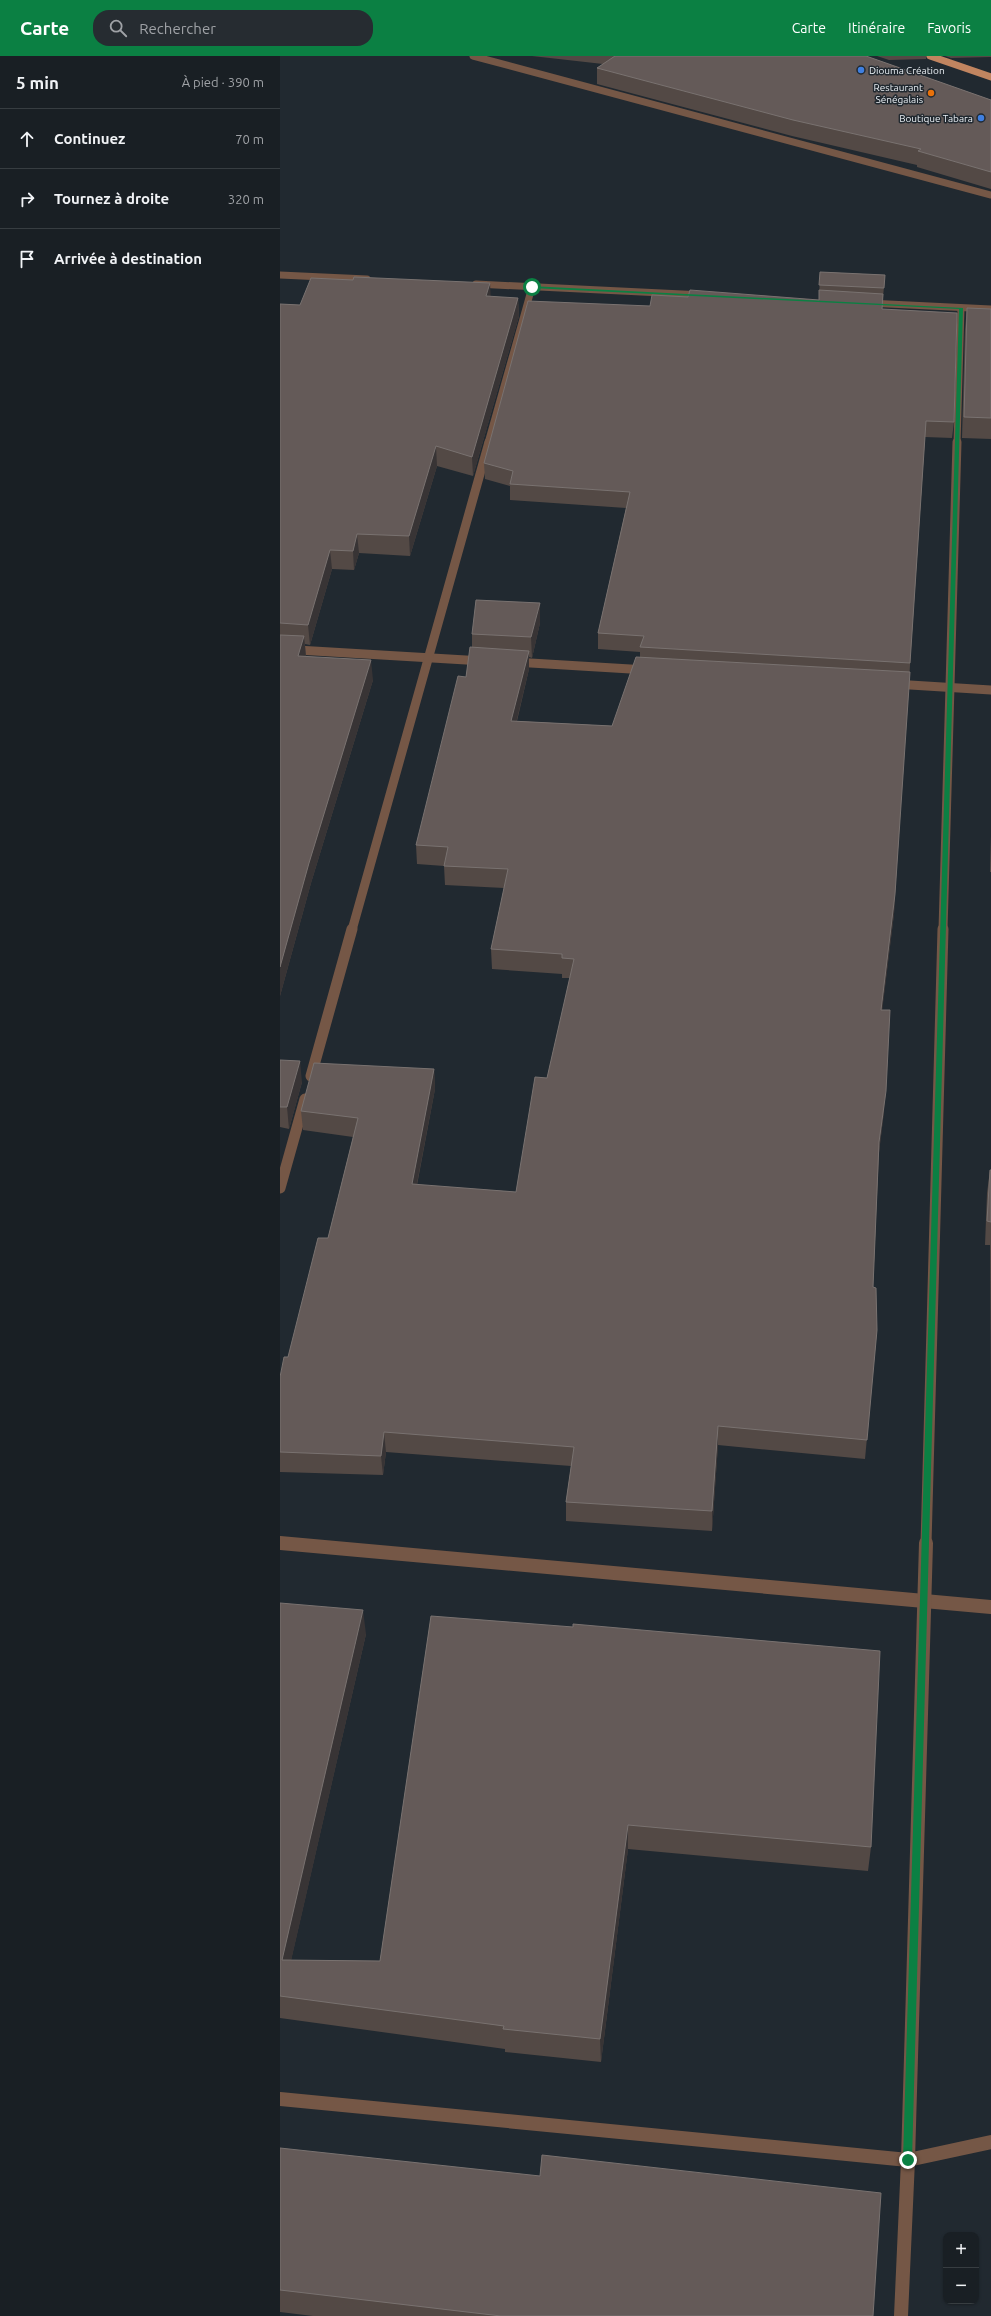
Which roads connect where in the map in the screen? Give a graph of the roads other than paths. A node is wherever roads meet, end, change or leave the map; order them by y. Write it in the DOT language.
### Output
graph roads {
  1 [pos="473,56"];
  2 [pos="930,56"];
  3 [pos="991,77"];
  4 [pos="991,195"];
  5 [pos="280,275"];
  6 [pos="374,280"];
  7 [pos="469,284"];
  8 [pos="532,287"];
  9 [pos="714,296"];
  10 [pos="858,303"];
  11 [pos="961,308"];
  12 [pos="991,309"];
  13 [pos="280,649"];
  14 [pos="428,658"];
  15 [pos="492,661"];
  16 [pos="507,662"];
  17 [pos="658,671"];
  18 [pos="887,684"];
  19 [pos="950,687"];
  20 [pos="991,690"];
  21 [pos="280,1188"];
  22 [pos="280,1543"];
  23 [pos="924,1601"];
  24 [pos="991,1607"];
  25 [pos="280,2099"];
  26 [pos="991,2142"];
  27 [pos="908,2160"];
  28 [pos="901,2316"];
  1 -- 4 [label="street"];
  2 -- 3 [label="main road"];
  5 -- 6 [label="street"];
  7 -- 8 [label="street"];
  8 -- 9 [label="street"];
  8 -- 14 [label="street"];
  10 -- 11 [label="street"];
  11 -- 12 [label="street"];
  11 -- 19 [label="street"];
  13 -- 14 [label="street"];
  14 -- 15 [label="street"];
  14 -- 21 [label="street"];
  16 -- 17 [label="street"];
  18 -- 19 [label="street"];
  19 -- 20 [label="street"];
  19 -- 23 [label="street"];
  22 -- 23 [label="street"];
  23 -- 24 [label="street"];
  23 -- 27 [label="street"];
  25 -- 27 [label="street"];
  26 -- 27 [label="street"];
  27 -- 28 [label="street"];
}
